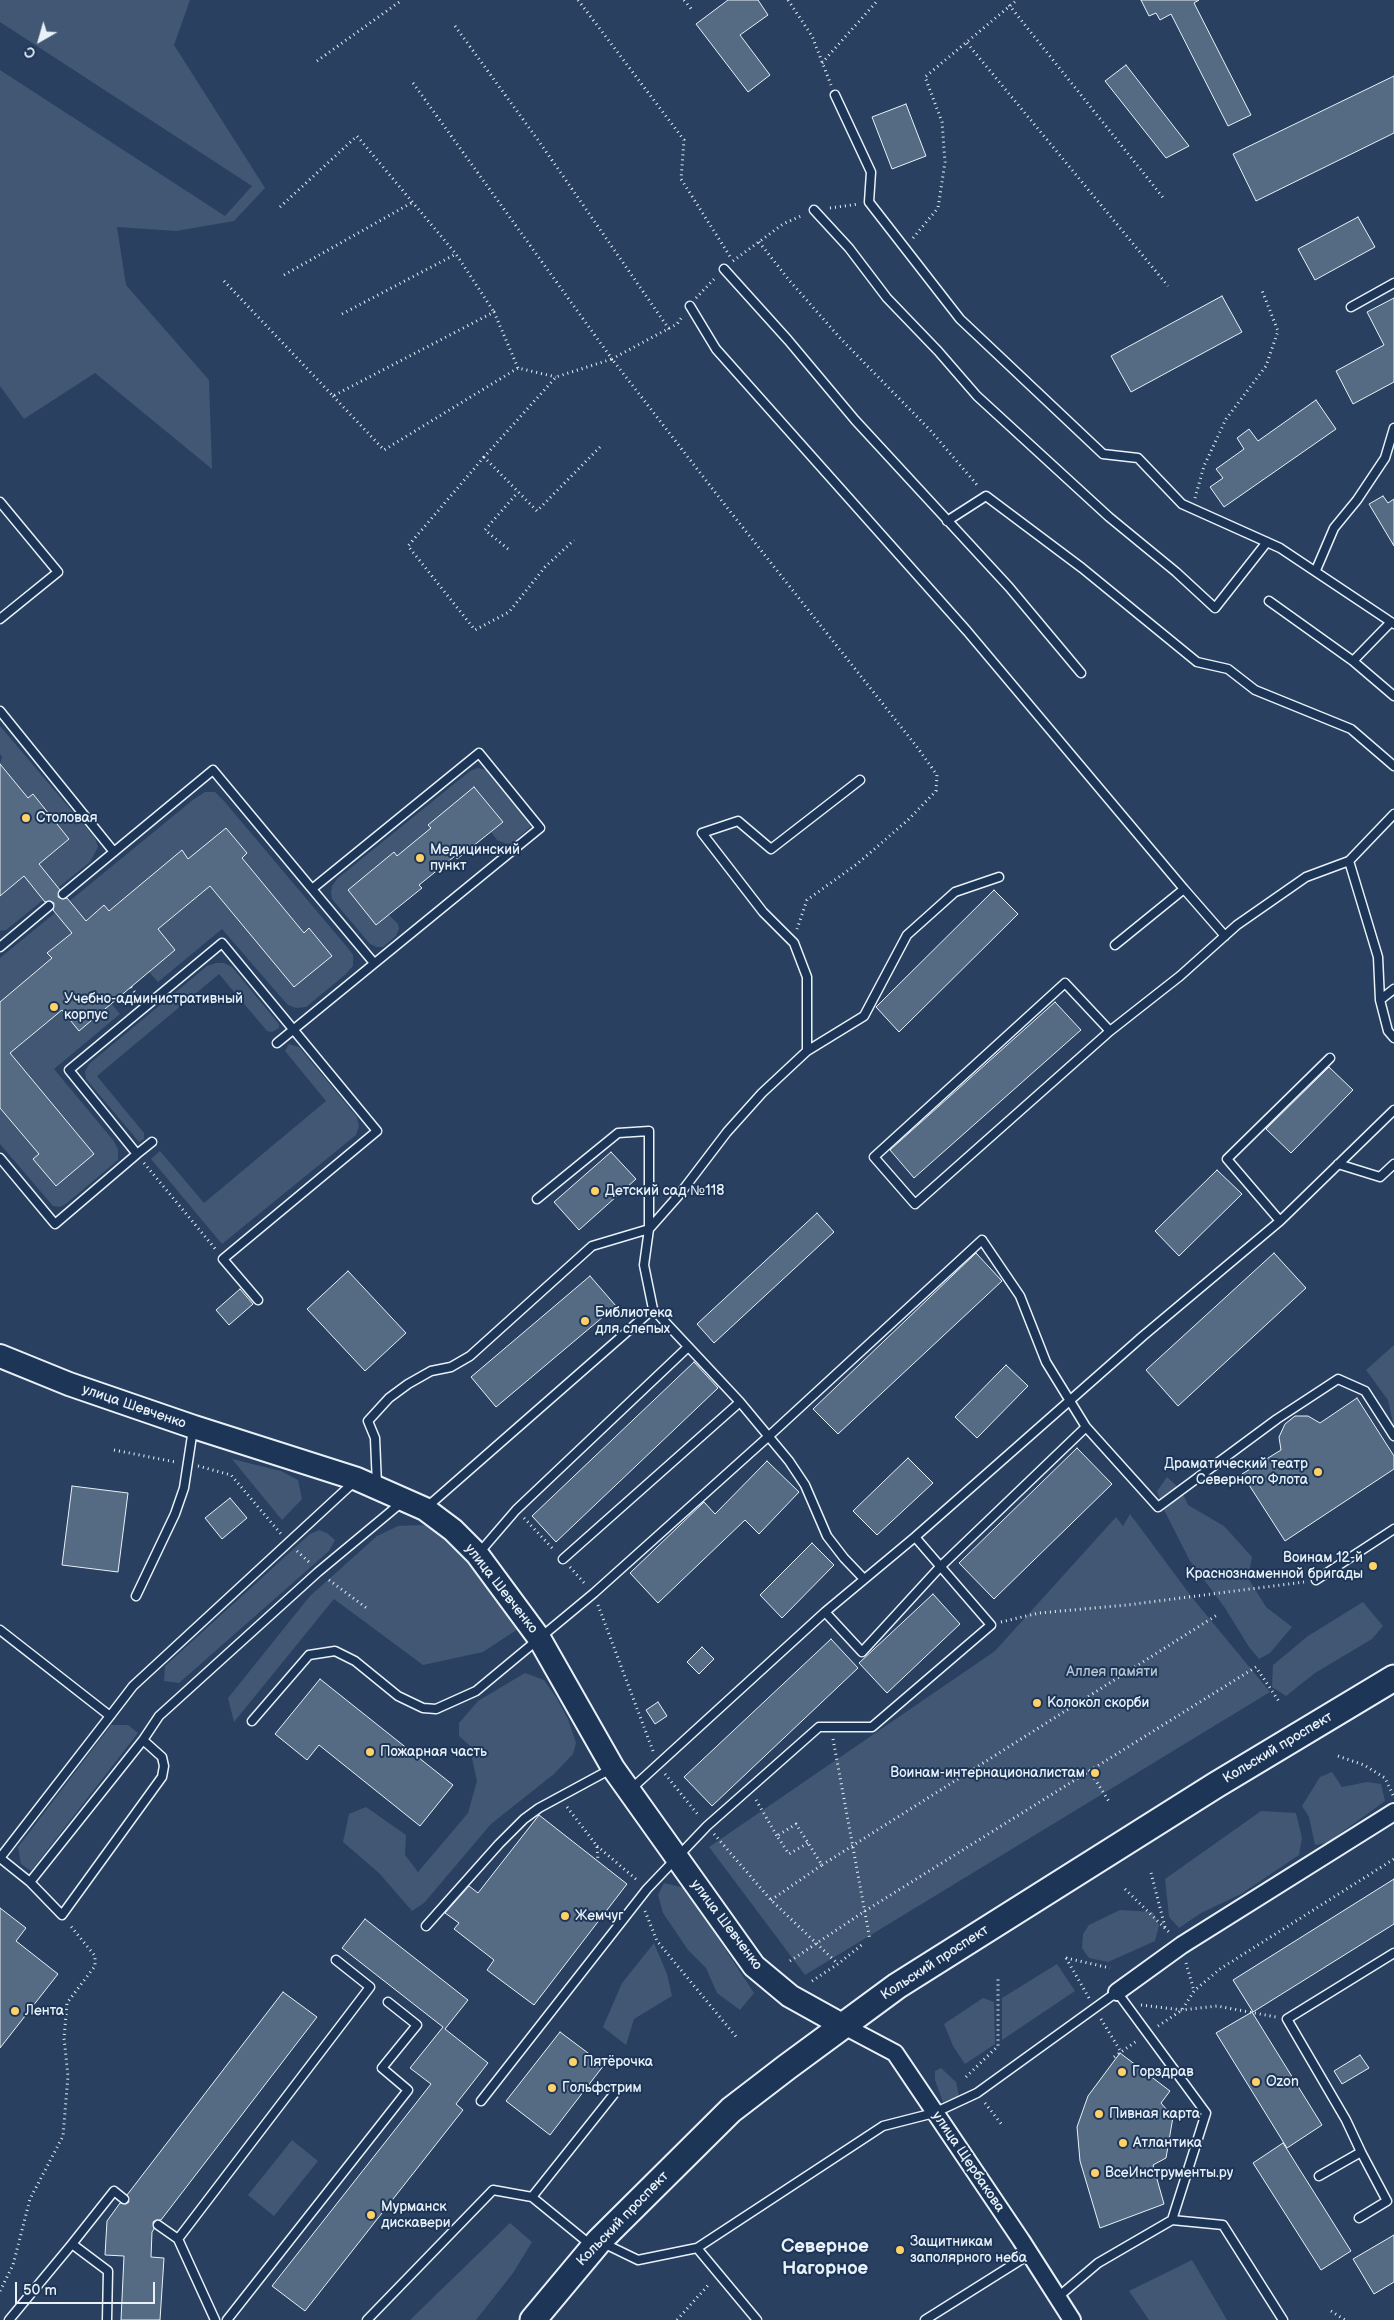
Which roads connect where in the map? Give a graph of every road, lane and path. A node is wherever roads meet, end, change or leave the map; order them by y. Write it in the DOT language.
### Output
graph roads {
  1 [pos="402,0"];
  2 [pos="578,0"];
  3 [pos="684,0"];
  4 [pos="788,0"];
  5 [pos="878,0"];
  6 [pos="1017,0"];
  7 [pos="1009,5"];
  8 [pos="692,10"];
  9 [pos="455,26"];
  10 [pos="967,43"];
  11 [pos="317,61"];
  12 [pos="822,63"];
  13 [pos="413,83"];
  14 [pos="835,95"];
  15 [pos="1165,200"];
  16 [pos="413,202"];
  17 [pos="869,202"];
  18 [pos="280,207"];
  19 [pos="814,210"];
  20 [pos="759,242"];
  21 [pos="905,248"];
  22 [pos="456,254"];
  23 [pos="733,261"];
  24 [pos="724,269"];
  25 [pos="284,274"];
  26 [pos="224,281"];
  27 [pos="1394,283"];
  28 [pos="1168,286"];
  29 [pos="1261,288"];
  30 [pos="690,306"];
  31 [pos="1351,307"];
  32 [pos="494,312"];
  33 [pos="342,314"];
  34 [pos="669,329"];
  35 [pos="612,359"];
  36 [pos="518,368"];
  37 [pos="556,377"];
  38 [pos="333,396"];
  39 [pos="1394,428"];
  40 [pos="600,447"];
  41 [pos="484,457"];
  42 [pos="518,492"];
  43 [pos="986,496"];
  44 [pos="0,502"];
  45 [pos="1192,508"];
  46 [pos="947,521"];
  47 [pos="574,540"];
  48 [pos="1267,542"];
  49 [pos="508,549"];
  50 [pos="1316,570"];
  51 [pos="1269,601"];
  52 [pos="0,619"];
  53 [pos="1392,623"];
  54 [pos="1353,661"];
  55 [pos="1081,673"];
  56 [pos="1394,696"];
  57 [pos="0,711"];
  58 [pos="1394,766"];
  59 [pos="860,780"];
  60 [pos="1394,814"];
  61 [pos="114,852"];
  62 [pos="1349,861"];
  63 [pos="999,876"];
  64 [pos="312,889"];
  65 [pos="1184,889"];
  66 [pos="63,894"];
  67 [pos="49,906"];
  68 [pos="1225,936"];
  69 [pos="792,941"];
  70 [pos="1115,945"];
  71 [pos="0,947"];
  72 [pos="374,963"];
  73 [pos="1394,989"];
  74 [pos="1380,1000"];
  75 [pos="293,1030"];
  76 [pos="1110,1030"];
  77 [pos="1394,1038"];
  78 [pos="277,1043"];
  79 [pos="807,1051"];
  80 [pos="1330,1058"];
  81 [pos="1394,1110"];
  82 [pos="152,1142"];
  83 [pos="138,1154"];
  84 [pos="0,1158"];
  85 [pos="1338,1164"];
  86 [pos="1394,1164"];
  87 [pos="536,1199"];
  88 [pos="1280,1221"];
  89 [pos="649,1229"];
  90 [pos="223,1259"];
  91 [pos="258,1300"];
  92 [pos="653,1309"];
  93 [pos="687,1348"];
  94 [pos="0,1356"];
  95 [pos="1071,1401"];
  96 [pos="740,1402"];
  97 [pos="194,1427"];
  98 [pos="1086,1427"];
  99 [pos="769,1436"];
  100 [pos="1394,1436"];
  101 [pos="114,1450"];
  102 [pos="188,1464"];
  103 [pos="367,1483"];
  104 [pos="404,1500"];
  105 [pos="425,1509"];
  106 [pos="1394,1529"];
  107 [pos="915,1537"];
  108 [pos="288,1542"];
  109 [pos="477,1554"];
  110 [pos="563,1559"];
  111 [pos="940,1566"];
  112 [pos="318,1572"];
  113 [pos="864,1579"];
  114 [pos="1316,1580"];
  115 [pos="136,1596"];
  116 [pos="368,1610"];
  117 [pos="825,1612"];
  118 [pos="1217,1615"];
  119 [pos="991,1625"];
  120 [pos="0,1630"];
  121 [pos="539,1638"];
  122 [pos="1394,1678"];
  123 [pos="1280,1703"];
  124 [pos="110,1716"];
  125 [pos="252,1720"];
  126 [pos="831,1727"];
  127 [pos="143,1740"];
  128 [pos="1338,1756"];
  129 [pos="613,1768"];
  130 [pos="1089,1770"];
  131 [pos="749,1788"];
  132 [pos="628,1791"];
  133 [pos="559,1796"];
  134 [pos="1394,1797"];
  135 [pos="1110,1803"];
  136 [pos="1394,1812"];
  137 [pos="777,1836"];
  138 [pos="808,1842"];
  139 [pos="854,1844"];
  140 [pos="598,1846"];
  141 [pos="0,1858"];
  142 [pos="676,1858"];
  143 [pos="1394,1859"];
  144 [pos="598,1861"];
  145 [pos="822,1865"];
  146 [pos="626,1871"];
  147 [pos="1151,1873"];
  148 [pos="30,1882"];
  149 [pos="640,1898"];
  150 [pos="771,1900"];
  151 [pos="865,1911"];
  152 [pos="62,1915"];
  153 [pos="426,1926"];
  154 [pos="1166,1928"];
  155 [pos="870,1940"];
  156 [pos="864,1943"];
  157 [pos="1394,1952"];
  158 [pos="1066,1958"];
  159 [pos="336,1960"];
  160 [pos="790,1961"];
  161 [pos="1110,1968"];
  162 [pos="998,1978"];
  163 [pos="812,1981"];
  164 [pos="1116,1992"];
  165 [pos="388,2002"];
  166 [pos="1140,2005"];
  167 [pos="1182,2010"];
  168 [pos="1287,2019"];
  169 [pos="844,2026"];
  170 [pos="1147,2034"];
  171 [pos="738,2039"];
  172 [pos="1114,2057"];
  173 [pos="966,2077"];
  174 [pos="977,2093"];
  175 [pos="614,2094"];
  176 [pos="481,2101"];
  177 [pos="934,2113"];
  178 [pos="1002,2125"];
  179 [pos="1360,2152"];
  180 [pos="1320,2176"];
  181 [pos="532,2197"];
  182 [pos="124,2199"];
  183 [pos="1360,2218"];
  184 [pos="1172,2220"];
  185 [pos="158,2225"];
  186 [pos="178,2240"];
  187 [pos="72,2244"];
  188 [pos="596,2244"];
  189 [pos="697,2248"];
  190 [pos="1030,2254"];
  191 [pos="718,2274"];
  192 [pos="0,2291"];
  193 [pos="1058,2297"];
  194 [pos="1331,2312"];
  195 [pos="9,2320"];
  196 [pos="106,2320"];
  197 [pos="215,2320"];
  198 [pos="227,2320"];
  199 [pos="367,2320"];
  200 [pos="533,2320"];
  201 [pos="677,2320"];
  202 [pos="756,2320"];
  203 [pos="925,2320"];
  204 [pos="1072,2320"];
  205 [pos="1283,2320"];
  206 [pos="1345,2320"];
  1 -- 11 [label="path"];
  2 -- 23 [label="path"];
  3 -- 8 [label="path"];
  4 -- 12 [label="path"];
  5 -- 12 [label="path"];
  6 -- 7 [label="path"];
  7 -- 10 [label="path"];
  7 -- 15 [label="path"];
  9 -- 34 [label="path"];
  10 -- 21 [label="path"];
  10 -- 28 [label="path"];
  12 -- 14 [label="path"];
  13 -- 35 [label="path"];
  14 -- 17 [label="lane"];
  16 -- 18 [label="path"];
  16 -- 22 [label="path"];
  16 -- 25 [label="path"];
  17 -- 19 [label="path"];
  17 -- 21 [label="lane"];
  19 -- 20 [label="path"];
  19 -- 48 [label="lane"];
  20 -- 23 [label="path"];
  20 -- 43 [label="path"];
  21 -- 45 [label="lane"];
  22 -- 32 [label="path"];
  22 -- 33 [label="path"];
  23 -- 24 [label="path"];
  24 -- 30 [label="path"];
  24 -- 46 [label="lane"];
  26 -- 38 [label="path"];
  27 -- 31 [label="lane"];
  29 -- 45 [label="path"];
  30 -- 34 [label="path"];
  30 -- 65 [label="lane"];
  32 -- 36 [label="path"];
  32 -- 38 [label="path"];
  34 -- 35 [label="path"];
  35 -- 37 [label="path"];
  35 -- 69 [label="path"];
  36 -- 37 [label="path"];
  36 -- 38 [label="path"];
  37 -- 41 [label="path"];
  39 -- 50 [label="lane"];
  40 -- 42 [label="path"];
  41 -- 42 [label="path"];
  41 -- 47 [label="path"];
  42 -- 49 [label="path"];
  43 -- 46 [label="lane"];
  43 -- 58 [label="lane"];
  44 -- 52 [label="lane"];
  45 -- 48 [label="lane"];
  46 -- 55 [label="lane"];
  48 -- 50 [label="lane"];
  50 -- 53 [label="lane"];
  51 -- 54 [label="lane"];
  53 -- 54 [label="lane"];
  54 -- 56 [label="lane"];
  57 -- 61 [label="lane"];
  59 -- 69 [label="lane"];
  60 -- 62 [label="lane"];
  61 -- 64 [label="lane"];
  61 -- 66 [label="lane"];
  62 -- 68 [label="lane"];
  62 -- 74 [label="lane"];
  63 -- 79 [label="lane"];
  64 -- 72 [label="lane"];
  64 -- 72 [label="lane"];
  65 -- 68 [label="lane"];
  65 -- 70 [label="lane"];
  67 -- 71 [label="lane"];
  68 -- 76 [label="lane"];
  69 -- 79 [label="lane"];
  72 -- 75 [label="lane"];
  73 -- 74 [label="lane"];
  74 -- 77 [label="lane"];
  75 -- 78 [label="lane"];
  75 -- 83 [label="lane"];
  75 -- 90 [label="lane"];
  76 -- 76 [label="lane"];
  79 -- 89 [label="lane"];
  80 -- 88 [label="lane"];
  81 -- 85 [label="lane"];
  82 -- 83 [label="lane"];
  83 -- 84 [label="lane"];
  83 -- 90 [label="path"];
  85 -- 86 [label="lane"];
  85 -- 88 [label="lane"];
  87 -- 89 [label="lane"];
  88 -- 95 [label="lane"];
  89 -- 92 [label="lane"];
  89 -- 103 [label="lane"];
  90 -- 91 [label="lane"];
  92 -- 93 [label="lane"];
  92 -- 105 [label="lane"];
  93 -- 96 [label="lane"];
  93 -- 109 [label="lane"];
  94 -- 97 [label="main road, улица Шевченко"];
  95 -- 98 [label="lane"];
  95 -- 99 [label="lane"];
  95 -- 107 [label="lane"];
  96 -- 99 [label="lane"];
  96 -- 110 [label="lane"];
  97 -- 102 [label="lane"];
  97 -- 103 [label="main road, улица Шевченко"];
  98 -- 100 [label="lane"];
  98 -- 111 [label="lane"];
  99 -- 113 [label="lane"];
  99 -- 121 [label="lane"];
  101 -- 102 [label="path"];
  102 -- 108 [label="path"];
  102 -- 115 [label="lane"];
  103 -- 104 [label="main road, улица Шевченко"];
  103 -- 108 [label="lane"];
  104 -- 105 [label="main road, улица Шевченко"];
  104 -- 112 [label="lane"];
  105 -- 109 [label="main road, улица Шевченко"];
  106 -- 114 [label="lane"];
  107 -- 111 [label="lane"];
  107 -- 113 [label="lane"];
  108 -- 112 [label="path"];
  108 -- 124 [label="lane"];
  109 -- 121 [label="main road, улица Шевченко"];
  111 -- 117 [label="lane"];
  111 -- 119 [label="lane"];
  112 -- 116 [label="path"];
  112 -- 127 [label="lane"];
  113 -- 117 [label="lane"];
  114 -- 119 [label="path"];
  117 -- 132 [label="lane"];
  118 -- 139 [label="path"];
  119 -- 126 [label="lane"];
  120 -- 124 [label="lane"];
  121 -- 125 [label="lane"];
  121 -- 129 [label="main road, улица Шевченко"];
  122 -- 169 [label="main road, Кольский проспект"];
  123 -- 130 [label="path"];
  124 -- 141 [label="lane"];
  126 -- 131 [label="lane"];
  126 -- 139 [label="path"];
  127 -- 148 [label="lane"];
  127 -- 152 [label="lane"];
  128 -- 134 [label="path"];
  129 -- 132 [label="main road, улица Шевченко"];
  129 -- 133 [label="lane"];
  130 -- 135 [label="path"];
  130 -- 151 [label="path"];
  131 -- 137 [label="path"];
  131 -- 142 [label="lane"];
  132 -- 142 [label="main road, улица Шевченко"];
  133 -- 140 [label="path"];
  133 -- 153 [label="lane"];
  136 -- 164 [label="street"];
  137 -- 138 [label="path"];
  137 -- 138 [label="path"];
  138 -- 145 [label="path"];
  139 -- 145 [label="path"];
  139 -- 151 [label="path"];
  140 -- 144 [label="path"];
  140 -- 146 [label="path"];
  141 -- 148 [label="lane"];
  142 -- 149 [label="lane"];
  142 -- 169 [label="main road, улица Шевченко"];
  143 -- 167 [label="path"];
  145 -- 150 [label="path"];
  147 -- 154 [label="path"];
  148 -- 152 [label="lane"];
  149 -- 171 [label="path"];
  149 -- 176 [label="lane"];
  151 -- 155 [label="path"];
  151 -- 160 [label="path"];
  152 -- 192 [label="path"];
  156 -- 163 [label="path"];
  157 -- 168 [label="lane"];
  158 -- 161 [label="path"];
  159 -- 186 [label="lane"];
  162 -- 173 [label="path"];
  164 -- 170 [label="lane"];
  164 -- 174 [label="lane"];
  165 -- 198 [label="lane"];
  166 -- 167 [label="path"];
  167 -- 168 [label="path"];
  167 -- 170 [label="path"];
  168 -- 179 [label="lane"];
  169 -- 177 [label="street, улица Щербакова"];
  169 -- 188 [label="main road, Кольский проспект"];
  170 -- 172 [label="path"];
  170 -- 184 [label="lane"];
  174 -- 177 [label="lane"];
  174 -- 178 [label="path"];
  175 -- 181 [label="lane"];
  177 -- 189 [label="lane"];
  177 -- 190 [label="street, улица Щербакова"];
  179 -- 180 [label="lane"];
  179 -- 183 [label="lane"];
  181 -- 188 [label="lane"];
  181 -- 199 [label="lane"];
  182 -- 187 [label="lane"];
  184 -- 193 [label="lane"];
  184 -- 205 [label="lane"];
  185 -- 186 [label="lane"];
  186 -- 197 [label="lane"];
  187 -- 195 [label="lane"];
  187 -- 196 [label="lane"];
  188 -- 189 [label="lane"];
  188 -- 200 [label="main road, Кольский проспект"];
  189 -- 191 [label="lane"];
  190 -- 193 [label="street, улица Щербакова"];
  190 -- 203 [label="lane"];
  191 -- 201 [label="path"];
  191 -- 202 [label="lane"];
  193 -- 204 [label="street, улица Щербакова"];
  194 -- 206 [label="path"];
}
